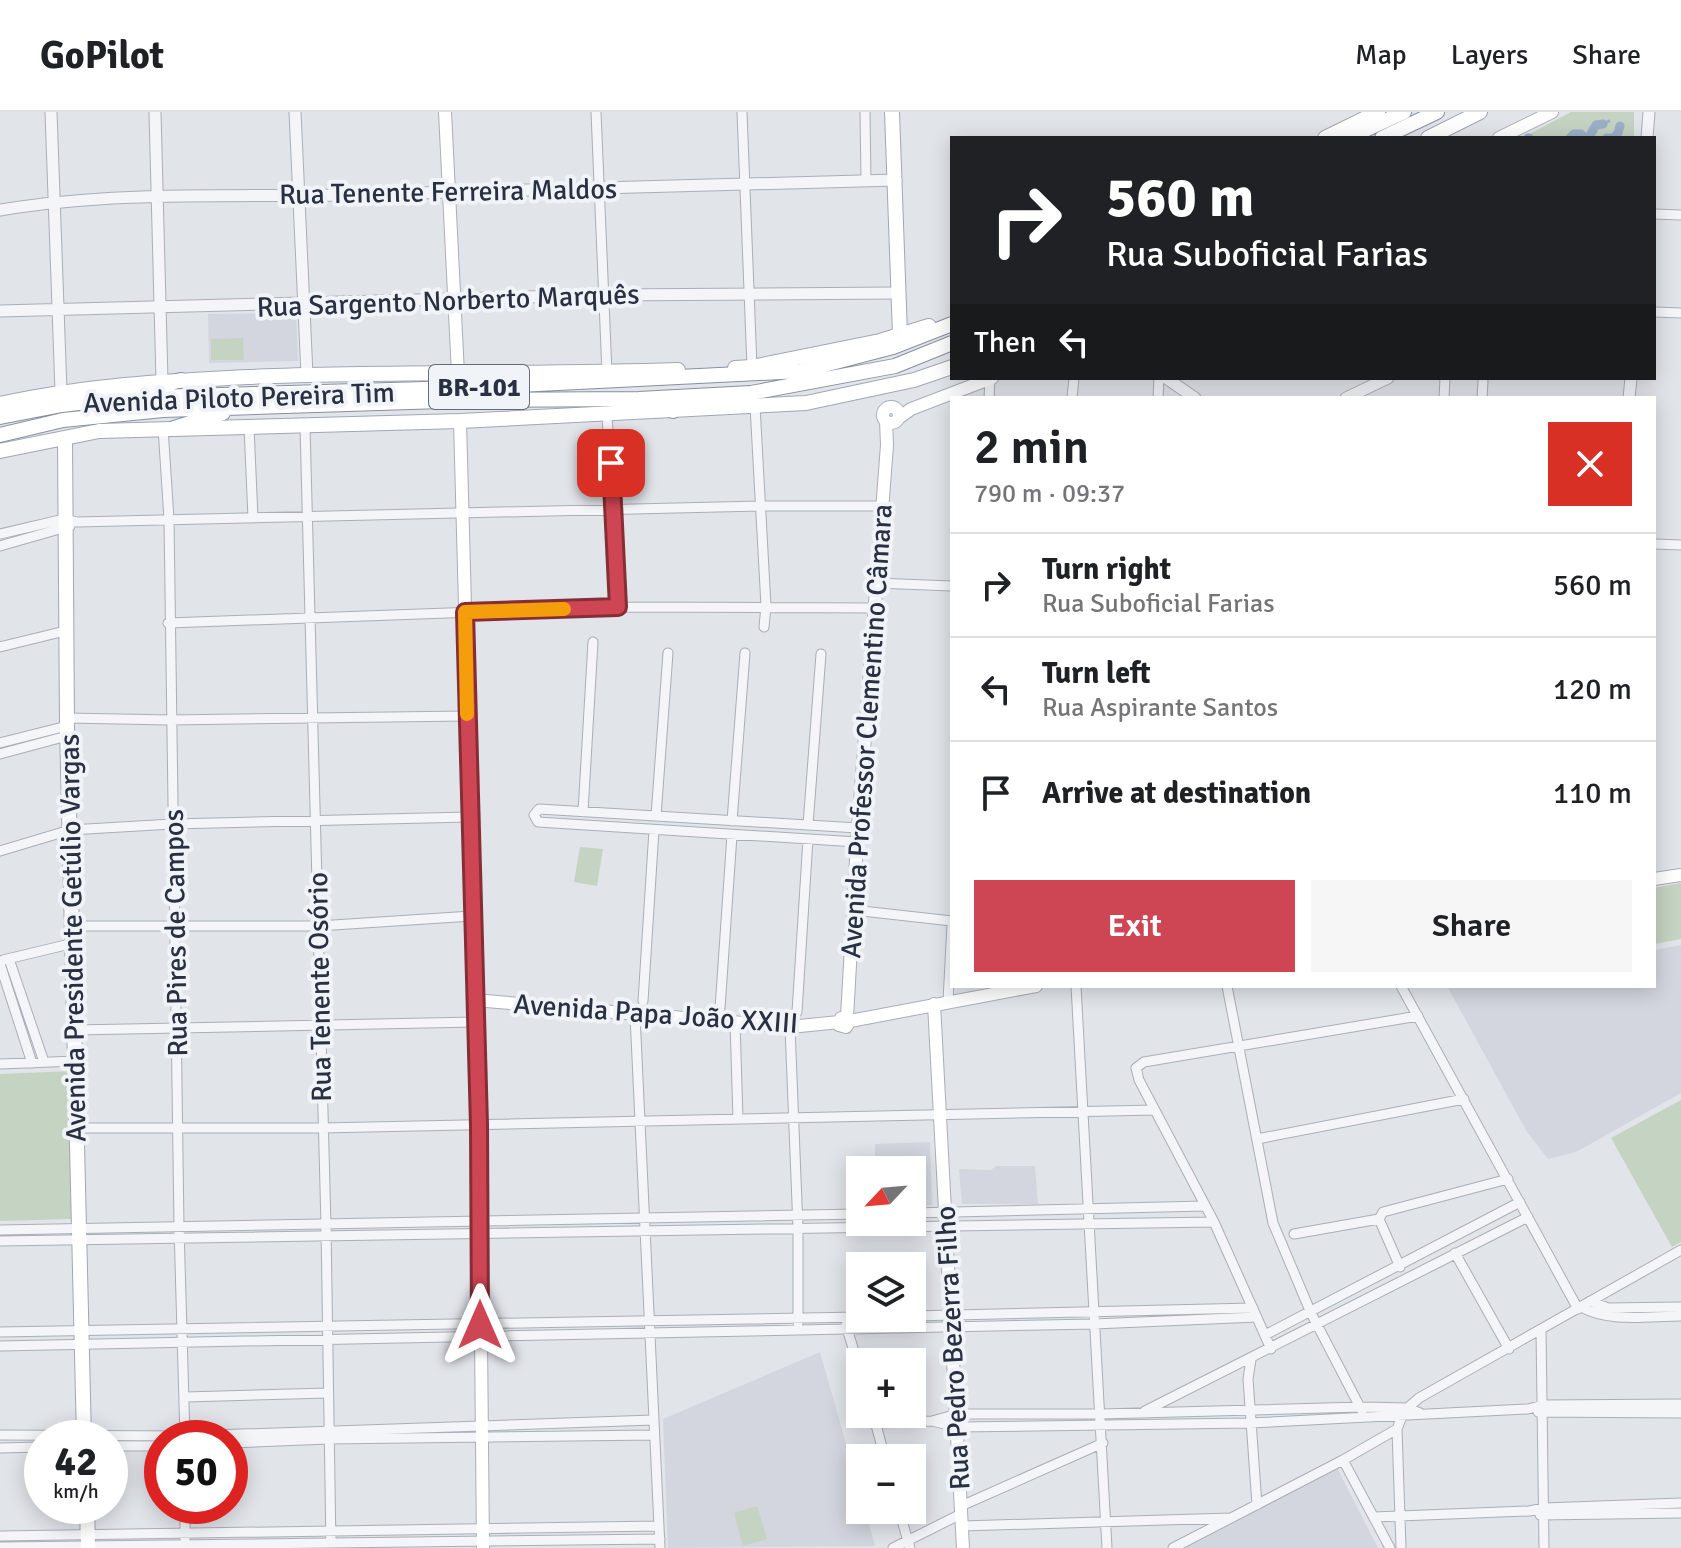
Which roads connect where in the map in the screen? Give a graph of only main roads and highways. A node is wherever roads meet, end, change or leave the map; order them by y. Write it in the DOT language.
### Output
graph roads {
  1 [pos="445,112"];
  2 [pos="892,112"];
  3 [pos="1378,112"];
  4 [pos="1404,112"];
  5 [pos="1437,112"];
  6 [pos="1480,112"];
  7 [pos="1552,112"];
  8 [pos="1329,136"];
  9 [pos="1353,136"];
  10 [pos="1386,136"];
  11 [pos="1432,136"];
  12 [pos="1503,136"];
  13 [pos="950,319"];
  14 [pos="950,325"];
  15 [pos="900,335"];
  16 [pos="950,344"];
  17 [pos="950,368"];
  18 [pos="458,374"];
  19 [pos="181,380"];
  20 [pos="986,380"];
  21 [pos="900,383"];
  22 [pos="863,391"];
  23 [pos="119,398"];
  24 [pos="639,399"];
  25 [pos="0,404"];
  26 [pos="243,408"];
  27 [pos="673,411"];
  28 [pos="893,414"];
  29 [pos="460,421"];
  30 [pos="168,428"];
  31 [pos="0,435"];
  32 [pos="65,438"];
  33 [pos="0,451"];
  34 [pos="1681,875"];
  35 [pos="1656,879"];
  36 [pos="1024,988"];
  37 [pos="474,1000"];
  38 [pos="934,1004"];
  39 [pos="845,1020"];
  40 [pos="84,1420"];
  41 [pos="482,1540"];
  42 [pos="963,1548"];
  1 -- 18 [label="main road"];
  2 -- 15 [label="main road"];
  3 -- 8 [label="main road"];
  4 -- 9 [label="main road"];
  5 -- 10 [label="main road"];
  6 -- 11 [label="main road"];
  7 -- 12 [label="main road"];
  13 -- 15 [label="main road"];
  14 -- 23 [label="main road, Avenida Piloto Pereira Tim / BR-101"];
  15 -- 18 [label="main road"];
  16 -- 24 [label="main road, Avenida Piloto Pereira Tim / BR-101"];
  17 -- 21 [label="main road"];
  18 -- 19 [label="main road"];
  19 -- 23 [label="main road"];
  19 -- 25 [label="main road"];
  20 -- 28 [label="main road"];
  21 -- 22 [label="main road"];
  21 -- 28 [label="main road, Avenida Professor Clementino Câmara"];
  22 -- 27 [label="main road"];
  22 -- 28 [label="main road"];
  23 -- 25 [label="main road, Avenida Piloto Pereira Tim / BR-101"];
  24 -- 26 [label="main road, Avenida Piloto Pereira Tim / BR-101"];
  24 -- 27 [label="main road"];
  26 -- 30 [label="main road"];
  26 -- 31 [label="main road, Avenida Piloto Pereira Tim / BR-101"];
  27 -- 29 [label="main road"];
  28 -- 39 [label="main road, Avenida Professor Clementino Câmara"];
  29 -- 30 [label="main road"];
  29 -- 37 [label="main road"];
  30 -- 32 [label="main road"];
  32 -- 33 [label="main road"];
  32 -- 40 [label="main road, Avenida Presidente Getúlio Vargas"];
  34 -- 35 [label="main road"];
  36 -- 38 [label="main road, Avenida Papa João XXIII"];
  37 -- 39 [label="main road, Avenida Papa João XXIII"];
  37 -- 41 [label="main road"];
  38 -- 39 [label="main road, Avenida Papa João XXIII"];
  38 -- 42 [label="main road, Rua Pedro Bezerra Filho"];
}
